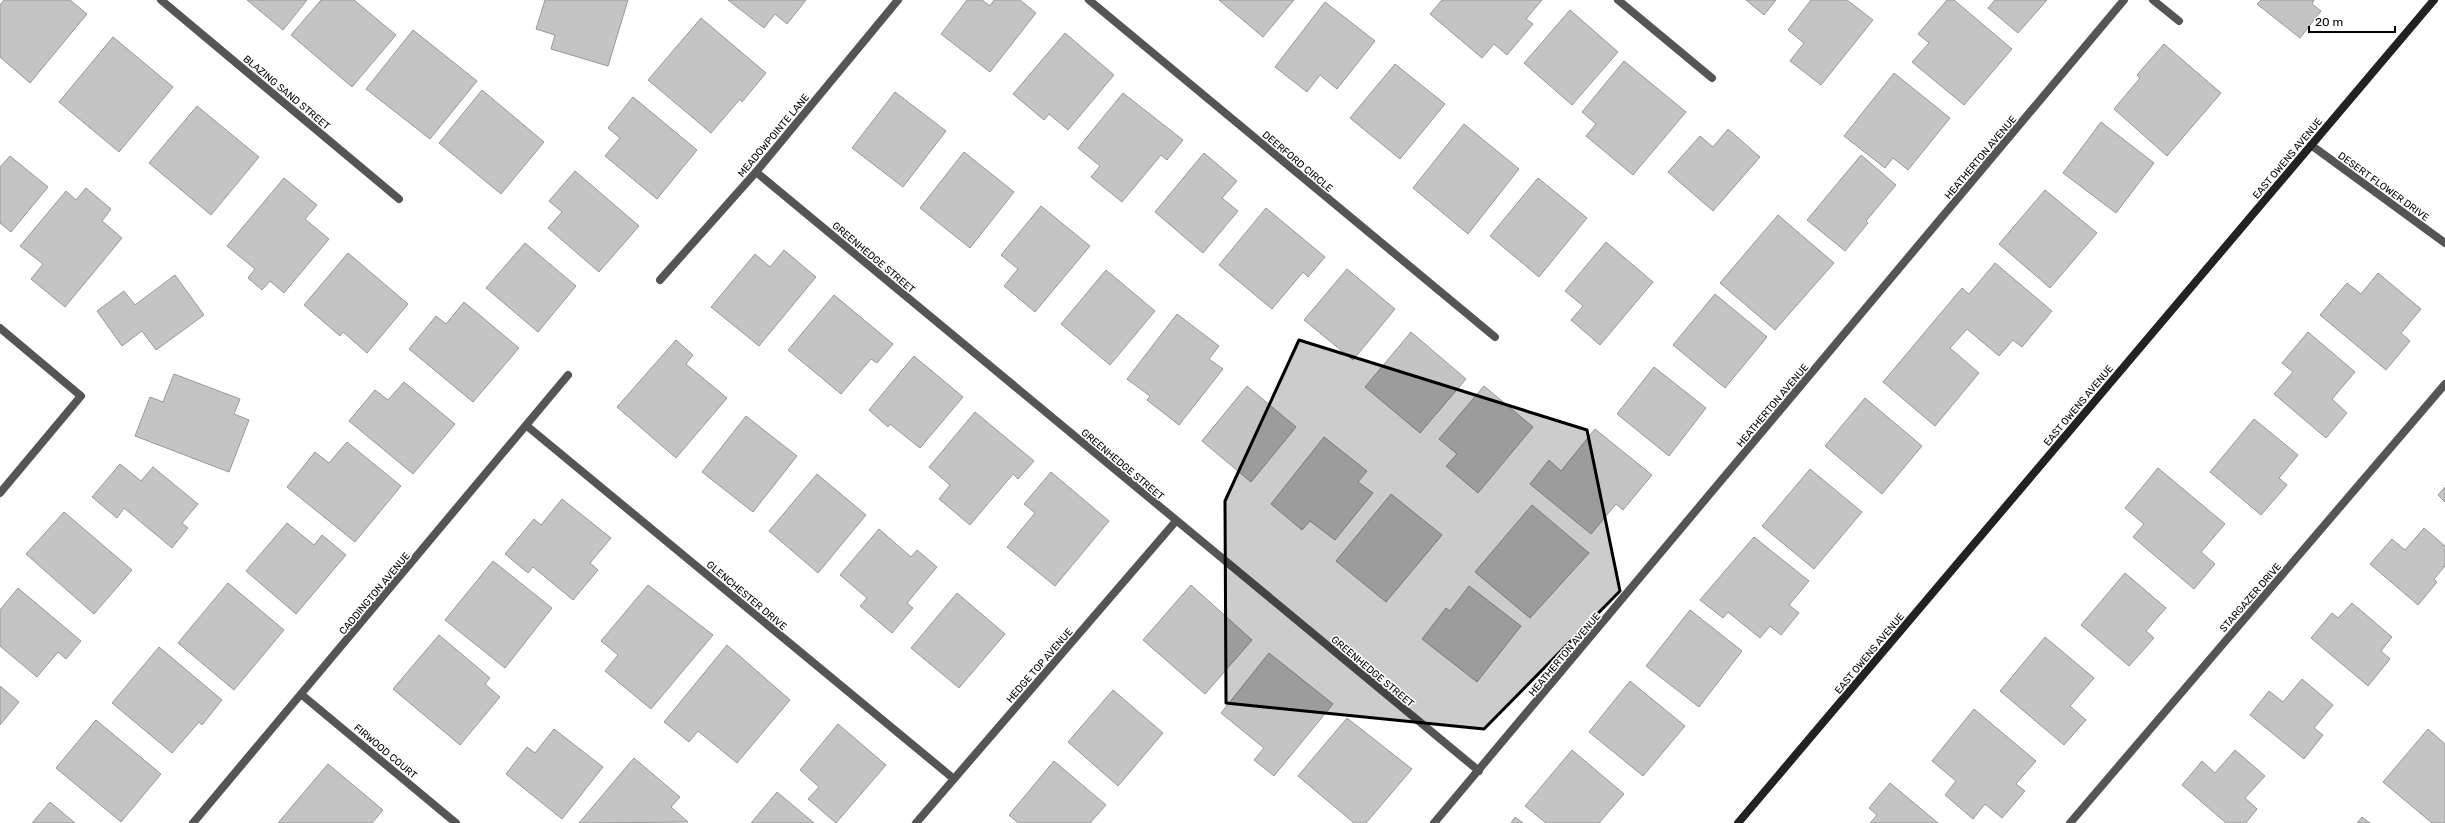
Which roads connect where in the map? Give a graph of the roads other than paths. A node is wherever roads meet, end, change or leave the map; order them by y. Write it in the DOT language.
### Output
graph roads {
  1 [pos="161,0"];
  2 [pos="898,0"];
  3 [pos="1089,0"];
  4 [pos="1618,0"];
  5 [pos="2124,0"];
  6 [pos="2153,0"];
  7 [pos="2434,0"];
  8 [pos="2179,21"];
  9 [pos="1712,78"];
  10 [pos="2311,145"];
  11 [pos="756,172"];
  12 [pos="399,199"];
  13 [pos="2445,243"];
  14 [pos="660,280"];
  15 [pos="0,328"];
  16 [pos="1495,337"];
  17 [pos="568,374"];
  18 [pos="2445,384"];
  19 [pos="527,426"];
  20 [pos="0,493"];
  21 [pos="1176,521"];
  22 [pos="302,695"];
  23 [pos="1479,771"];
  24 [pos="954,779"];
  25 [pos="193,823"];
  26 [pos="456,823"];
  27 [pos="916,823"];
  28 [pos="1434,823"];
  29 [pos="1738,823"];
  30 [pos="2070,823"];
  1 -- 12 [label="street, BLAZING SAND STREET"];
  2 -- 11 [label="street, MEADOWPOINTE LANE"];
  3 -- 16 [label="street, DEERFORD CIRCLE"];
  4 -- 9 [label="street"];
  5 -- 23 [label="street, HEATHERTON AVENUE"];
  6 -- 8 [label="street"];
  7 -- 10 [label="main road, EAST OWENS AVENUE"];
  10 -- 13 [label="street, DESERT FLOWER DRIVE"];
  10 -- 29 [label="main road, EAST OWENS AVENUE"];
  11 -- 14 [label="street, MEADOWPOINTE LANE"];
  11 -- 21 [label="street, GREENHEDGE STREET"];
  15 -- 20 [label="street"];
  17 -- 19 [label="street, CADDINGTON AVENUE"];
  18 -- 30 [label="street, STARGAZER DRIVE"];
  19 -- 22 [label="street, CADDINGTON AVENUE"];
  19 -- 24 [label="street, GLENCHESTER DRIVE"];
  21 -- 23 [label="street, GREENHEDGE STREET"];
  21 -- 24 [label="street, HEDGE TOP AVENUE"];
  22 -- 25 [label="street, CADDINGTON AVENUE"];
  22 -- 26 [label="street, FIRWOOD COURT"];
  23 -- 28 [label="street, HEATHERTON AVENUE"];
  24 -- 27 [label="street, HEDGE TOP AVENUE"];
}
